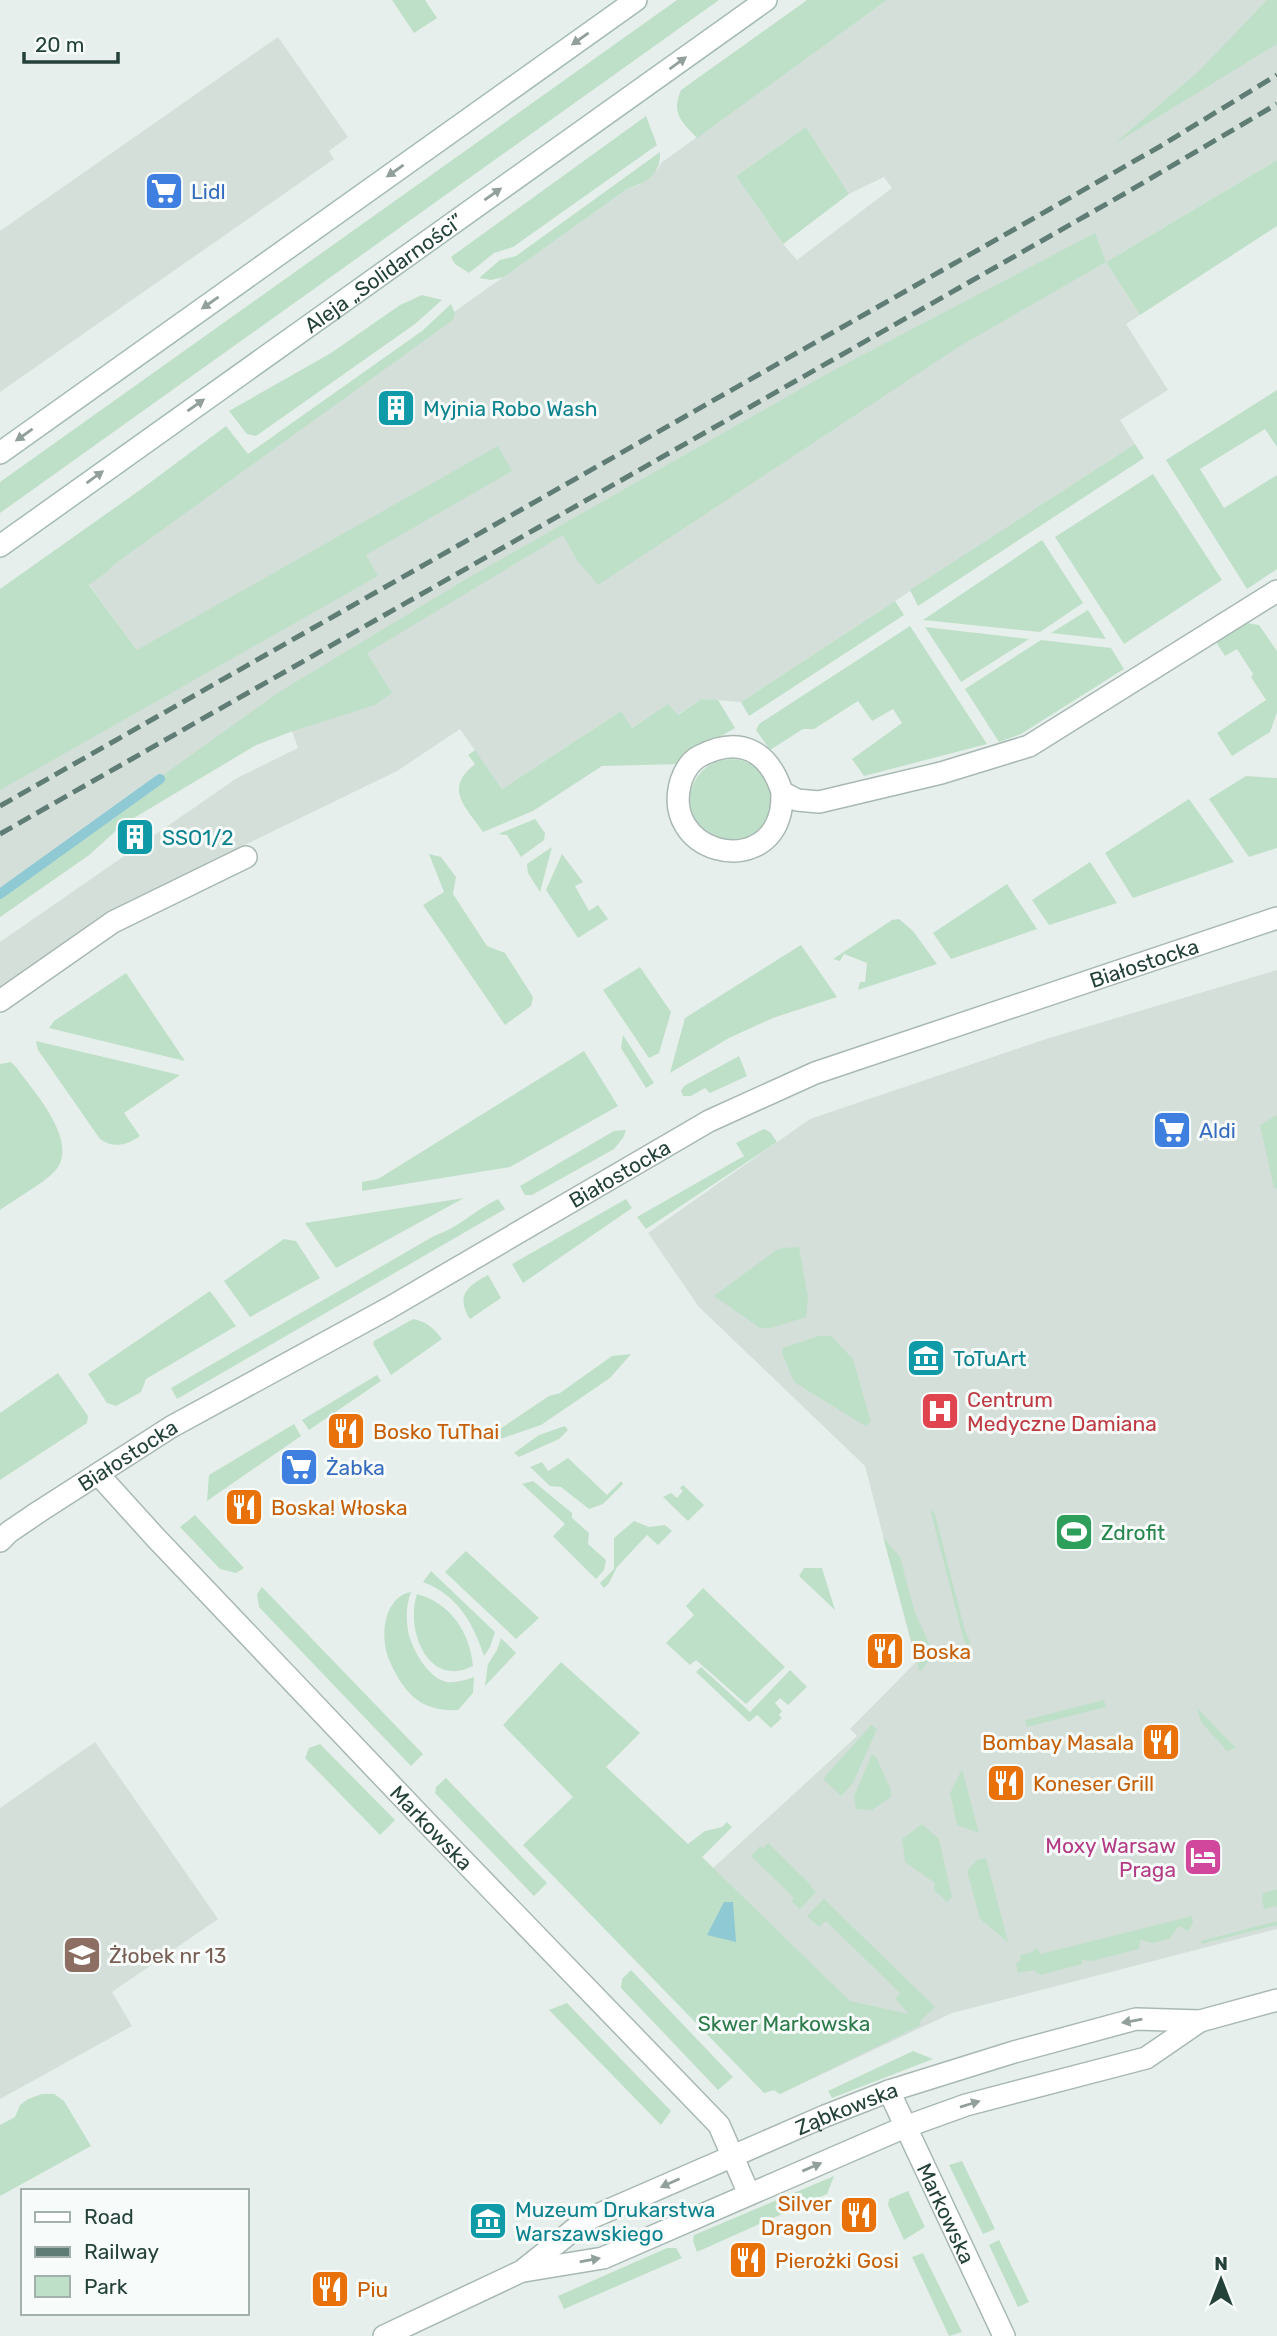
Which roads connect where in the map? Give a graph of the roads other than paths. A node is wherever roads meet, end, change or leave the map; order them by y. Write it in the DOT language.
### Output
graph roads {
  1 [pos="636,0"];
  2 [pos="766,0"];
  3 [pos="0,453"];
  4 [pos="0,546"];
  5 [pos="1274,599"];
  6 [pos="782,792"];
  7 [pos="246,857"];
  8 [pos="1277,918"];
  9 [pos="0,1001"];
  10 [pos="98,1474"];
  11 [pos="3,1536"];
  12 [pos="1277,2000"];
  13 [pos="1199,2021"];
  14 [pos="889,2091"];
  15 [pos="905,2127"];
  16 [pos="732,2156"];
  17 [pos="749,2194"];
  18 [pos="522,2272"];
  19 [pos="384,2336"];
  20 [pos="1004,2336"];
  1 -- 3 [label="street, one-way"];
  4 -- 2 [label="street, Aleja „Solidarności”, one-way"];
  5 -- 6 [label="street"];
  6 -- 6 [label="street"];
  7 -- 9 [label="street"];
  8 -- 10 [label="street, Białostocka"];
  10 -- 11 [label="street, Białostocka"];
  10 -- 16 [label="street, Markowska"];
  12 -- 13 [label="street, Ząbkowska"];
  13 -- 14 [label="street, Ząbkowska, one-way"];
  15 -- 13 [label="street, Ząbkowska, one-way"];
  14 -- 15 [label="street, Markowska"];
  14 -- 16 [label="street, Ząbkowska"];
  17 -- 15 [label="street, Ząbkowska, one-way"];
  15 -- 20 [label="street, Markowska"];
  16 -- 17 [label="street, Markowska"];
  16 -- 18 [label="street, Ząbkowska, one-way"];
  18 -- 17 [label="street, Ząbkowska, one-way"];
  18 -- 19 [label="street, Ząbkowska"];
}
